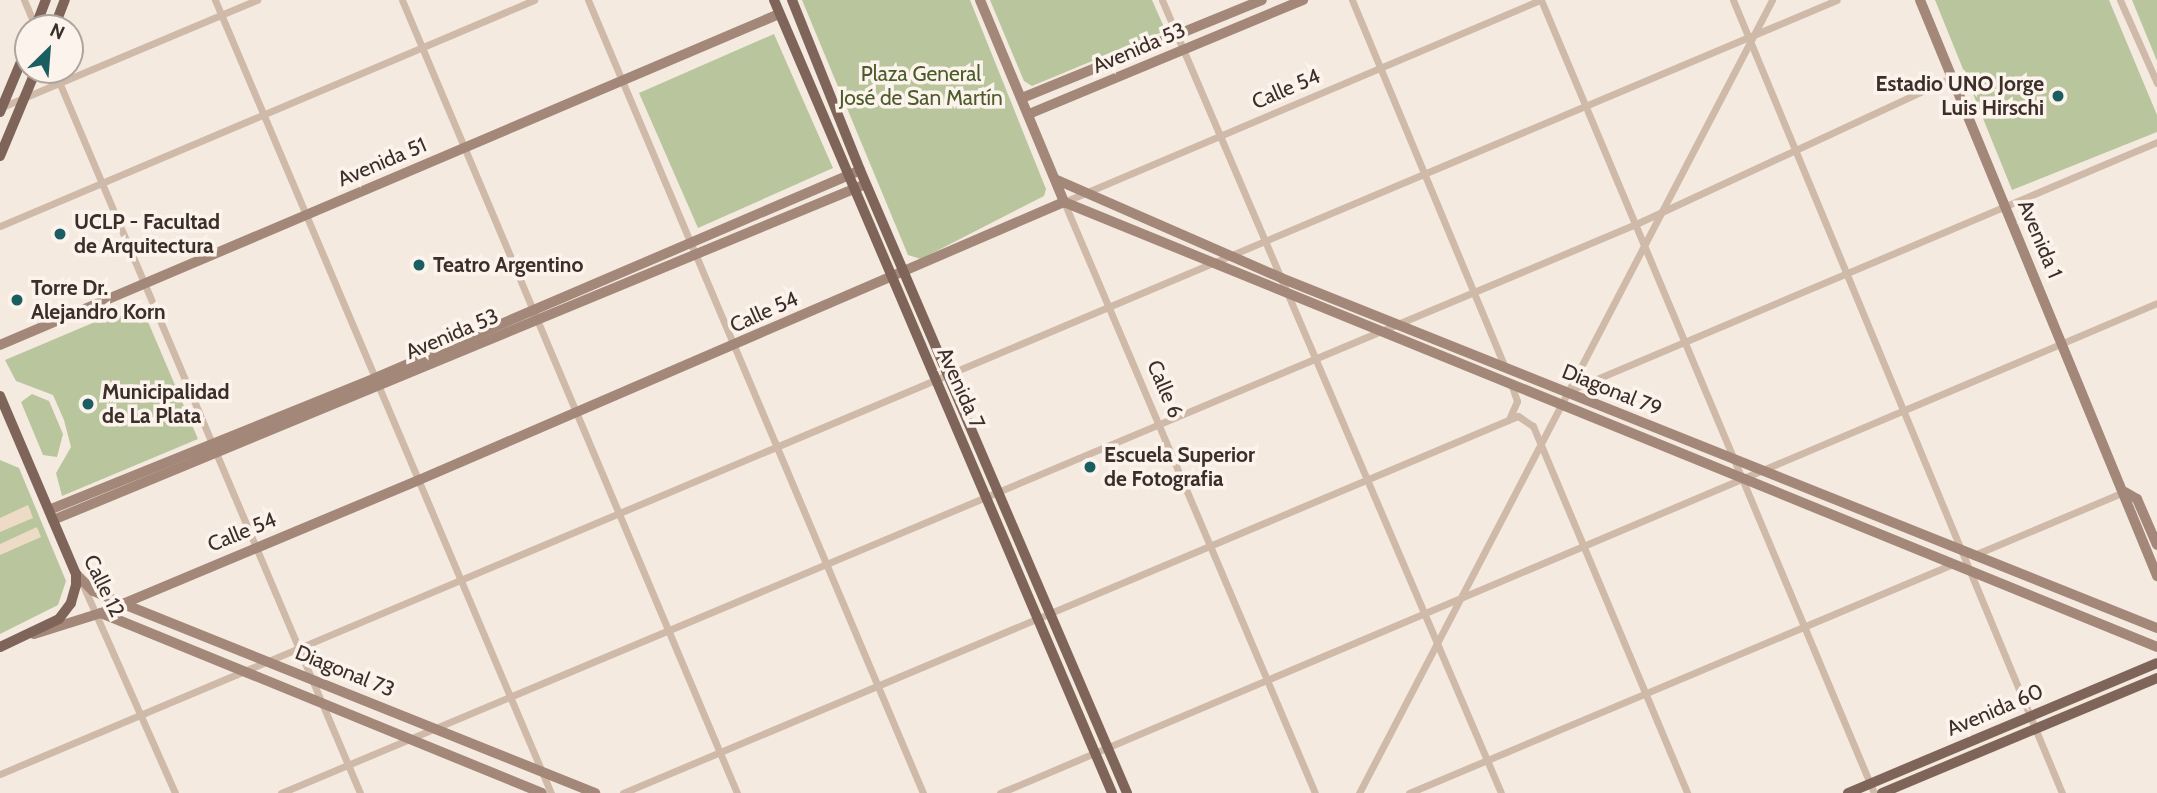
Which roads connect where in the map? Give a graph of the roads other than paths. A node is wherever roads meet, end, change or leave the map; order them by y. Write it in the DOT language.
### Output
graph roads {
  1 [pos="215,0"];
  2 [pos="257,0"];
  3 [pos="402,0"];
  4 [pos="534,0"];
  5 [pos="588,0"];
  6 [pos="774,0"];
  7 [pos="792,0"];
  8 [pos="980,0"];
  9 [pos="1163,0"];
  10 [pos="1262,0"];
  11 [pos="1303,0"];
  12 [pos="1352,0"];
  13 [pos="1541,0"];
  14 [pos="1733,0"];
  15 [pos="1772,0"];
  16 [pos="1838,0"];
  17 [pos="1920,0"];
  18 [pos="2120,0"];
  19 [pos="779,14"];
  20 [pos="221,15"];
  21 [pos="1178,36"];
  22 [pos="1751,38"];
  23 [pos="422,47"];
  24 [pos="1184,50"];
  25 [pos="1381,70"];
  26 [pos="84,73"];
  27 [pos="1952,77"];
  28 [pos="14,78"];
  29 [pos="622,81"];
  30 [pos="2157,83"];
  31 [pos="30,84"];
  32 [pos="57,84"];
  33 [pos="59,84"];
  34 [pos="24,98"];
  35 [pos="1023,99"];
  36 [pos="1586,105"];
  37 [pos="1,109"];
  38 [pos="1029,114"];
  39 [pos="264,115"];
  40 [pos="1222,137"];
  41 [pos="2157,142"];
  42 [pos="464,148"];
  43 [pos="1794,150"];
  44 [pos="0,156"];
  45 [pos="859,170"];
  46 [pos="1424,172"];
  47 [pos="847,176"];
  48 [pos="1056,180"];
  49 [pos="102,183"];
  50 [pos="866,184"];
  51 [pos="852,190"];
  52 [pos="1087,193"];
  53 [pos="1064,202"];
  54 [pos="2006,206"];
  55 [pos="1662,208"];
  56 [pos="306,215"];
  57 [pos="1636,224"];
  58 [pos="0,226"];
  59 [pos="1265,241"];
  60 [pos="1643,244"];
  61 [pos="693,248"];
  62 [pos="1230,255"];
  63 [pos="1213,264"];
  64 [pos="904,273"];
  65 [pos="1849,275"];
  66 [pos="891,278"];
  67 [pos="1281,278"];
  68 [pos="144,284"];
  69 [pos="1474,292"];
  70 [pos="1289,296"];
  71 [pos="2157,303"];
  72 [pos="1109,307"];
  73 [pos="535,315"];
  74 [pos="1394,323"];
  75 [pos="1377,331"];
  76 [pos="2063,342"];
  77 [pos="1685,344"];
  78 [pos="0,345"];
  79 [pos="735,346"];
  80 [pos="1316,358"];
  81 [pos="1506,367"];
  82 [pos="950,374"];
  83 [pos="937,379"];
  84 [pos="377,382"];
  85 [pos="1511,384"];
  86 [pos="1566,392"];
  87 [pos="0,396"];
  88 [pos="1560,403"];
  89 [pos="1903,410"];
  90 [pos="577,413"];
  91 [pos="1510,417"];
  92 [pos="1159,424"];
  93 [pos="1539,443"];
  94 [pos="777,446"];
  95 [pos="214,447"];
  96 [pos="1735,462"];
  97 [pos="1757,470"];
  98 [pos="1740,477"];
  99 [pos="1368,479"];
  100 [pos="419,480"];
  101 [pos="999,491"];
  102 [pos="2125,492"];
  103 [pos="987,496"];
  104 [pos="619,513"];
  105 [pos="51,515"];
  106 [pos="1582,545"];
  107 [pos="2157,545"];
  108 [pos="1210,546"];
  109 [pos="256,548"];
  110 [pos="1965,559"];
  111 [pos="827,564"];
  112 [pos="1952,564"];
  113 [pos="2157,576"];
  114 [pos="79,579"];
  115 [pos="461,579"];
  116 [pos="1458,597"];
  117 [pos="121,603"];
  118 [pos="1424,611"];
  119 [pos="99,614"];
  120 [pos="1051,614"];
  121 [pos="1039,619"];
  122 [pos="1805,626"];
  123 [pos="2157,628"];
  124 [pos="669,630"];
  125 [pos="34,634"];
  126 [pos="1436,641"];
  127 [pos="0,647"];
  128 [pos="299,647"];
  129 [pos="2157,647"];
  130 [pos="267,660"];
  131 [pos="2157,663"];
  132 [pos="245,670"];
  133 [pos="1266,677"];
  134 [pos="2157,678"];
  135 [pos="310,679"];
  136 [pos="878,687"];
  137 [pos="1645,694"];
  138 [pos="510,697"];
  139 [pos="318,702"];
  140 [pos="141,714"];
  141 [pos="2029,716"];
  142 [pos="434,728"];
  143 [pos="2035,730"];
  144 [pos="410,739"];
  145 [pos="1107,747"];
  146 [pos="1095,752"];
  147 [pos="721,753"];
  148 [pos="1487,760"];
  149 [pos="348,765"];
  150 [pos="544,773"];
  151 [pos="0,774"];
  152 [pos="1872,788"];
  153 [pos="175,793"];
  154 [pos="281,793"];
  155 [pos="360,793"];
  156 [pos="542,793"];
  157 [pos="551,793"];
  158 [pos="595,793"];
  159 [pos="623,793"];
  160 [pos="737,793"];
  161 [pos="923,793"];
  162 [pos="1000,793"];
  163 [pos="1112,793"];
  164 [pos="1127,793"];
  165 [pos="1315,793"];
  166 [pos="1359,793"];
  167 [pos="1409,793"];
  168 [pos="1501,793"];
  169 [pos="1687,793"];
  170 [pos="1848,793"];
  171 [pos="1882,793"];
  172 [pos="2062,793"];
  1 -- 20 [label="street"];
  2 -- 20 [label="street"];
  3 -- 23 [label="street"];
  4 -- 23 [label="street"];
  5 -- 29 [label="street"];
  6 -- 19 [label="main road, Avenida 7"];
  7 -- 45 [label="main road, Avenida 7"];
  8 -- 35 [label="main road, Calle 6"];
  9 -- 21 [label="street"];
  10 -- 21 [label="main road, Avenida 53"];
  11 -- 24 [label="main road, Avenida 53"];
  12 -- 25 [label="street"];
  13 -- 25 [label="street, Calle 54"];
  13 -- 36 [label="street"];
  14 -- 22 [label="street"];
  15 -- 22 [label="street"];
  16 -- 22 [label="street"];
  17 -- 27 [label="main road, Avenida 1"];
  18 -- 30 [label="street"];
  19 -- 29 [label="main road, Avenida 51"];
  19 -- 47 [label="main road, Avenida 7"];
  20 -- 26 [label="street"];
  20 -- 39 [label="street"];
  21 -- 24 [label="street"];
  21 -- 35 [label="main road, Avenida 53"];
  22 -- 36 [label="street"];
  22 -- 43 [label="street"];
  22 -- 55 [label="street"];
  23 -- 39 [label="street"];
  23 -- 42 [label="street"];
  24 -- 38 [label="main road, Avenida 53"];
  24 -- 40 [label="street"];
  25 -- 40 [label="street, Calle 54"];
  25 -- 46 [label="street"];
  27 -- 43 [label="street"];
  27 -- 54 [label="main road, Avenida 1"];
  28 -- 37 [label="main road"];
  29 -- 42 [label="main road, Avenida 51"];
  29 -- 61 [label="street"];
  31 -- 34 [label="main road"];
  32 -- 34 [label="street"];
  33 -- 49 [label="street"];
  34 -- 37 [label="street"];
  34 -- 44 [label="main road"];
  35 -- 38 [label="main road, Calle 6"];
  36 -- 46 [label="street"];
  36 -- 57 [label="street"];
  38 -- 48 [label="main road, Calle 6"];
  39 -- 49 [label="street"];
  39 -- 56 [label="street"];
  40 -- 52 [label="street, Calle 54"];
  40 -- 59 [label="street"];
  41 -- 54 [label="street"];
  42 -- 56 [label="main road, Avenida 51"];
  42 -- 73 [label="street"];
  43 -- 55 [label="street"];
  43 -- 65 [label="street"];
  45 -- 47 [label="main road, Avenida 53"];
  45 -- 50 [label="main road, Avenida 7"];
  46 -- 59 [label="street"];
  46 -- 69 [label="street"];
  47 -- 51 [label="main road, Avenida 7"];
  47 -- 61 [label="main road, Avenida 53"];
  48 -- 52 [label="main road, Diagonal 79"];
  48 -- 53 [label="main road, Calle 6"];
  49 -- 58 [label="street"];
  49 -- 68 [label="street"];
  50 -- 51 [label="main road, Avenida 53"];
  50 -- 64 [label="main road, Avenida 7"];
  51 -- 61 [label="main road, Avenida 53"];
  51 -- 66 [label="main road, Avenida 7"];
  52 -- 53 [label="street, Calle 54"];
  52 -- 62 [label="main road, Diagonal 79"];
  53 -- 63 [label="main road, Diagonal 79"];
  53 -- 64 [label="main road, Calle 54"];
  53 -- 72 [label="street, Calle 6"];
  54 -- 65 [label="street"];
  54 -- 76 [label="main road, Avenida 1"];
  55 -- 57 [label="street"];
  55 -- 60 [label="street"];
  56 -- 68 [label="main road, Avenida 51"];
  56 -- 84 [label="street"];
  57 -- 60 [label="street"];
  57 -- 69 [label="street"];
  59 -- 62 [label="street"];
  59 -- 67 [label="street"];
  60 -- 77 [label="street"];
  60 -- 86 [label="street"];
  61 -- 73 [label="main road, Avenida 53"];
  61 -- 79 [label="street"];
  62 -- 63 [label="street"];
  62 -- 67 [label="main road, Diagonal 79"];
  63 -- 70 [label="main road, Diagonal 79"];
  63 -- 72 [label="street"];
  64 -- 66 [label="main road, Calle 54"];
  64 -- 82 [label="main road, Avenida 7"];
  65 -- 77 [label="street"];
  65 -- 89 [label="street"];
  66 -- 79 [label="main road, Calle 54"];
  66 -- 83 [label="main road, Avenida 7"];
  67 -- 70 [label="street"];
  67 -- 74 [label="main road, Diagonal 79"];
  68 -- 78 [label="main road, Avenida 51"];
  68 -- 95 [label="street"];
  69 -- 74 [label="street"];
  69 -- 81 [label="street"];
  70 -- 75 [label="main road, Diagonal 79"];
  70 -- 80 [label="street"];
  71 -- 76 [label="street"];
  72 -- 82 [label="street"];
  72 -- 92 [label="street, Calle 6"];
  73 -- 84 [label="main road, Avenida 53"];
  73 -- 90 [label="street"];
  74 -- 75 [label="street"];
  74 -- 81 [label="main road, Diagonal 79"];
  75 -- 80 [label="street"];
  75 -- 85 [label="main road, Diagonal 79"];
  76 -- 89 [label="street"];
  76 -- 102 [label="main road, Avenida 1"];
  77 -- 86 [label="street"];
  77 -- 96 [label="street"];
  79 -- 90 [label="main road, Calle 54"];
  79 -- 94 [label="street"];
  80 -- 92 [label="street"];
  80 -- 99 [label="street"];
  81 -- 86 [label="main road, Diagonal 79"];
  82 -- 83 [label="street"];
  82 -- 101 [label="main road, Avenida 7"];
  83 -- 94 [label="street"];
  83 -- 103 [label="main road, Avenida 7"];
  84 -- 95 [label="main road, Avenida 53"];
  84 -- 100 [label="street"];
  85 -- 88 [label="main road, Diagonal 79"];
  85 -- 91 [label="street"];
  86 -- 88 [label="street"];
  86 -- 96 [label="main road, Diagonal 79"];
  87 -- 105 [label="main road, Calle 12"];
  88 -- 93 [label="street"];
  88 -- 98 [label="main road, Diagonal 79"];
  89 -- 97 [label="street"];
  89 -- 110 [label="street"];
  90 -- 100 [label="main road, Calle 54"];
  90 -- 104 [label="street"];
  91 -- 93 [label="street"];
  91 -- 99 [label="street"];
  92 -- 101 [label="street"];
  92 -- 108 [label="street, Calle 6"];
  93 -- 106 [label="street"];
  93 -- 116 [label="street"];
  94 -- 104 [label="street"];
  94 -- 111 [label="street"];
  95 -- 105 [label="main road, Avenida 53"];
  95 -- 109 [label="street"];
  96 -- 97 [label="main road, Diagonal 79"];
  96 -- 98 [label="street"];
  97 -- 98 [label="street"];
  97 -- 110 [label="main road, Diagonal 79"];
  98 -- 106 [label="street"];
  98 -- 112 [label="main road, Diagonal 79"];
  98 -- 122 [label="street"];
  99 -- 108 [label="street"];
  99 -- 118 [label="street"];
  100 -- 109 [label="main road, Calle 54"];
  100 -- 115 [label="street"];
  101 -- 103 [label="street"];
  101 -- 120 [label="main road, Avenida 7"];
  102 -- 107 [label="main road, Avenida 1"];
  102 -- 110 [label="street"];
  102 -- 113 [label="main road, Avenida 1"];
  103 -- 111 [label="street"];
  103 -- 121 [label="main road, Avenida 7"];
  104 -- 115 [label="street"];
  104 -- 124 [label="street"];
  105 -- 114 [label="main road, Calle 12"];
  106 -- 116 [label="street"];
  106 -- 137 [label="street"];
  108 -- 120 [label="street"];
  108 -- 133 [label="street, Calle 6"];
  109 -- 117 [label="main road, Calle 54"];
  109 -- 128 [label="street"];
  110 -- 112 [label="main road, Diagonal 79"];
  110 -- 123 [label="main road, Diagonal 79"];
  110 -- 129 [label="main road, Diagonal 79"];
  110 -- 141 [label="street"];
  111 -- 124 [label="street"];
  111 -- 136 [label="street"];
  112 -- 122 [label="street"];
  114 -- 117 [label="main road, Diagonal 73"];
  114 -- 119 [label="street, Calle 12"];
  114 -- 125 [label="main road"];
  115 -- 128 [label="street"];
  115 -- 138 [label="street"];
  116 -- 118 [label="street"];
  116 -- 126 [label="street"];
  117 -- 119 [label="main road, Calle 54"];
  117 -- 130 [label="main road, Diagonal 73"];
  118 -- 126 [label="street"];
  118 -- 133 [label="street"];
  119 -- 125 [label="main road, Calle 54"];
  119 -- 132 [label="main road, Diagonal 73"];
  119 -- 140 [label="street, Calle 12"];
  120 -- 121 [label="street"];
  120 -- 145 [label="main road, Avenida 7"];
  121 -- 136 [label="street"];
  121 -- 146 [label="main road, Avenida 7"];
  122 -- 137 [label="street"];
  122 -- 152 [label="street"];
  124 -- 138 [label="street"];
  124 -- 147 [label="street"];
  125 -- 127 [label="main road, Calle 54"];
  126 -- 148 [label="street"];
  126 -- 166 [label="street"];
  128 -- 130 [label="street"];
  128 -- 135 [label="street"];
  130 -- 132 [label="street"];
  130 -- 135 [label="main road, Diagonal 73"];
  131 -- 141 [label="main road, Avenida 60"];
  132 -- 139 [label="main road, Diagonal 73"];
  132 -- 140 [label="street"];
  133 -- 145 [label="street"];
  133 -- 165 [label="street, Calle 6"];
  134 -- 143 [label="main road, Avenida 60"];
  135 -- 139 [label="street"];
  135 -- 142 [label="main road, Diagonal 73"];
  136 -- 147 [label="street"];
  136 -- 161 [label="street"];
  137 -- 148 [label="street"];
  137 -- 169 [label="street"];
  138 -- 142 [label="street"];
  138 -- 150 [label="street"];
  139 -- 144 [label="main road, Diagonal 73"];
  139 -- 149 [label="street"];
  140 -- 151 [label="street"];
  140 -- 153 [label="street, Calle 12"];
  141 -- 143 [label="street"];
  141 -- 152 [label="main road, Avenida 60"];
  142 -- 144 [label="street"];
  142 -- 150 [label="main road, Diagonal 73"];
  143 -- 171 [label="main road, Avenida 60"];
  143 -- 172 [label="street"];
  144 -- 149 [label="street"];
  144 -- 156 [label="main road, Diagonal 73"];
  145 -- 146 [label="street"];
  145 -- 164 [label="main road, Avenida 7"];
  146 -- 162 [label="street"];
  146 -- 163 [label="main road, Avenida 7"];
  147 -- 159 [label="street"];
  147 -- 160 [label="street"];
  148 -- 167 [label="street"];
  148 -- 168 [label="street"];
  149 -- 154 [label="street"];
  149 -- 155 [label="street"];
  150 -- 157 [label="street"];
  150 -- 158 [label="main road, Diagonal 73"];
  152 -- 170 [label="main road, Avenida 60"];
}
